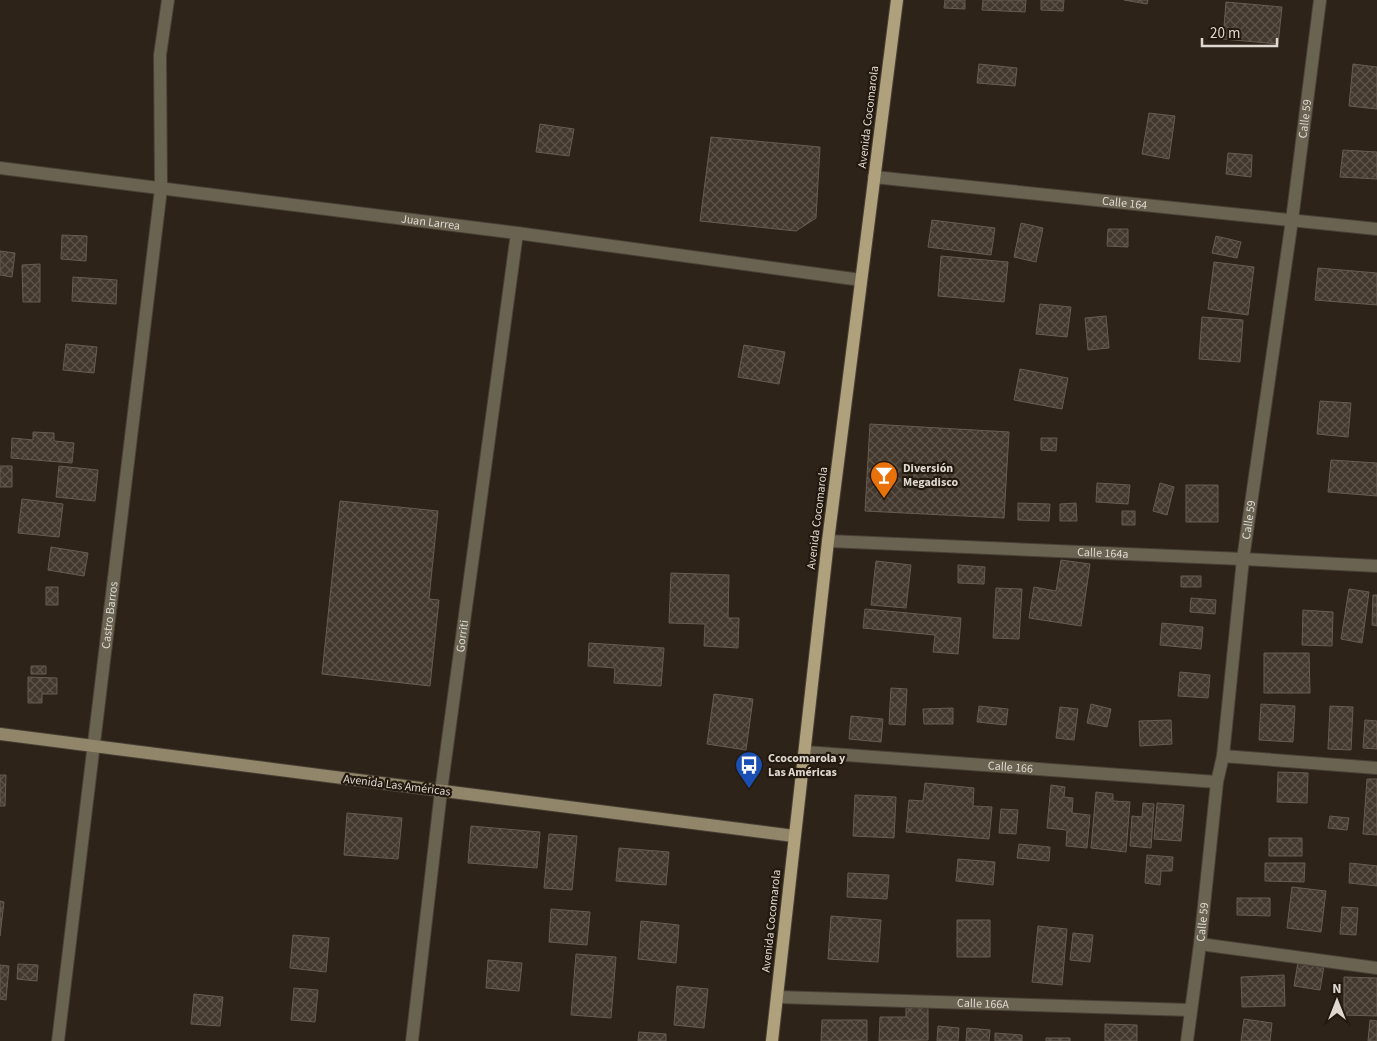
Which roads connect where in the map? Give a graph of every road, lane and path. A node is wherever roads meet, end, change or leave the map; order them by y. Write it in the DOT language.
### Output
graph roads {
  1 [pos="168,0"];
  2 [pos="897,0"];
  3 [pos="1320,0"];
  4 [pos="0,168"];
  5 [pos="874,177"];
  6 [pos="161,189"];
  7 [pos="1292,220"];
  8 [pos="1377,229"];
  9 [pos="516,233"];
  10 [pos="861,280"];
  11 [pos="828,541"];
  12 [pos="1243,559"];
  13 [pos="1377,566"];
  14 [pos="0,734"];
  15 [pos="93,746"];
  16 [pos="804,752"];
  17 [pos="1223,756"];
  18 [pos="1377,768"];
  19 [pos="1217,782"];
  20 [pos="440,791"];
  21 [pos="794,836"];
  22 [pos="1200,944"];
  23 [pos="1377,968"];
  24 [pos="777,997"];
  25 [pos="1190,1010"];
  26 [pos="58,1041"];
  27 [pos="412,1041"];
  28 [pos="772,1041"];
  29 [pos="1187,1041"];
  1 -- 6 [label="street, Castro Barros"];
  2 -- 5 [label="main road, Avenida Cocomarola"];
  3 -- 7 [label="street, Calle 59"];
  4 -- 6 [label="street, Juan Larrea"];
  5 -- 7 [label="street, Calle 164"];
  5 -- 10 [label="main road, Avenida Cocomarola"];
  6 -- 9 [label="street, Juan Larrea"];
  6 -- 15 [label="street, Castro Barros"];
  7 -- 8 [label="street, Calle 164"];
  7 -- 12 [label="street, Calle 59"];
  9 -- 10 [label="street, Juan Larrea"];
  9 -- 20 [label="street, Gorriti"];
  10 -- 11 [label="main road, Avenida Cocomarola"];
  11 -- 12 [label="street, Calle 164a"];
  11 -- 16 [label="main road, Avenida Cocomarola"];
  12 -- 13 [label="street, Calle 164a"];
  12 -- 17 [label="street, Calle 59"];
  14 -- 15 [label="main road, Avenida Las Américas"];
  15 -- 20 [label="main road, Avenida Las Américas"];
  15 -- 26 [label="street, Castro Barros"];
  16 -- 19 [label="street, Calle 166"];
  16 -- 21 [label="main road, Avenida Cocomarola"];
  17 -- 18 [label="street"];
  17 -- 19 [label="street, Calle 59"];
  19 -- 22 [label="street, Calle 59"];
  20 -- 21 [label="main road, Avenida Las Américas"];
  20 -- 27 [label="street, Gorriti"];
  21 -- 24 [label="main road, Avenida Cocomarola"];
  22 -- 23 [label="street"];
  22 -- 25 [label="street, Calle 59"];
  24 -- 25 [label="street, Calle 166A"];
  24 -- 28 [label="main road, Avenida Cocomarola"];
  25 -- 29 [label="street, Calle 59"];
}
